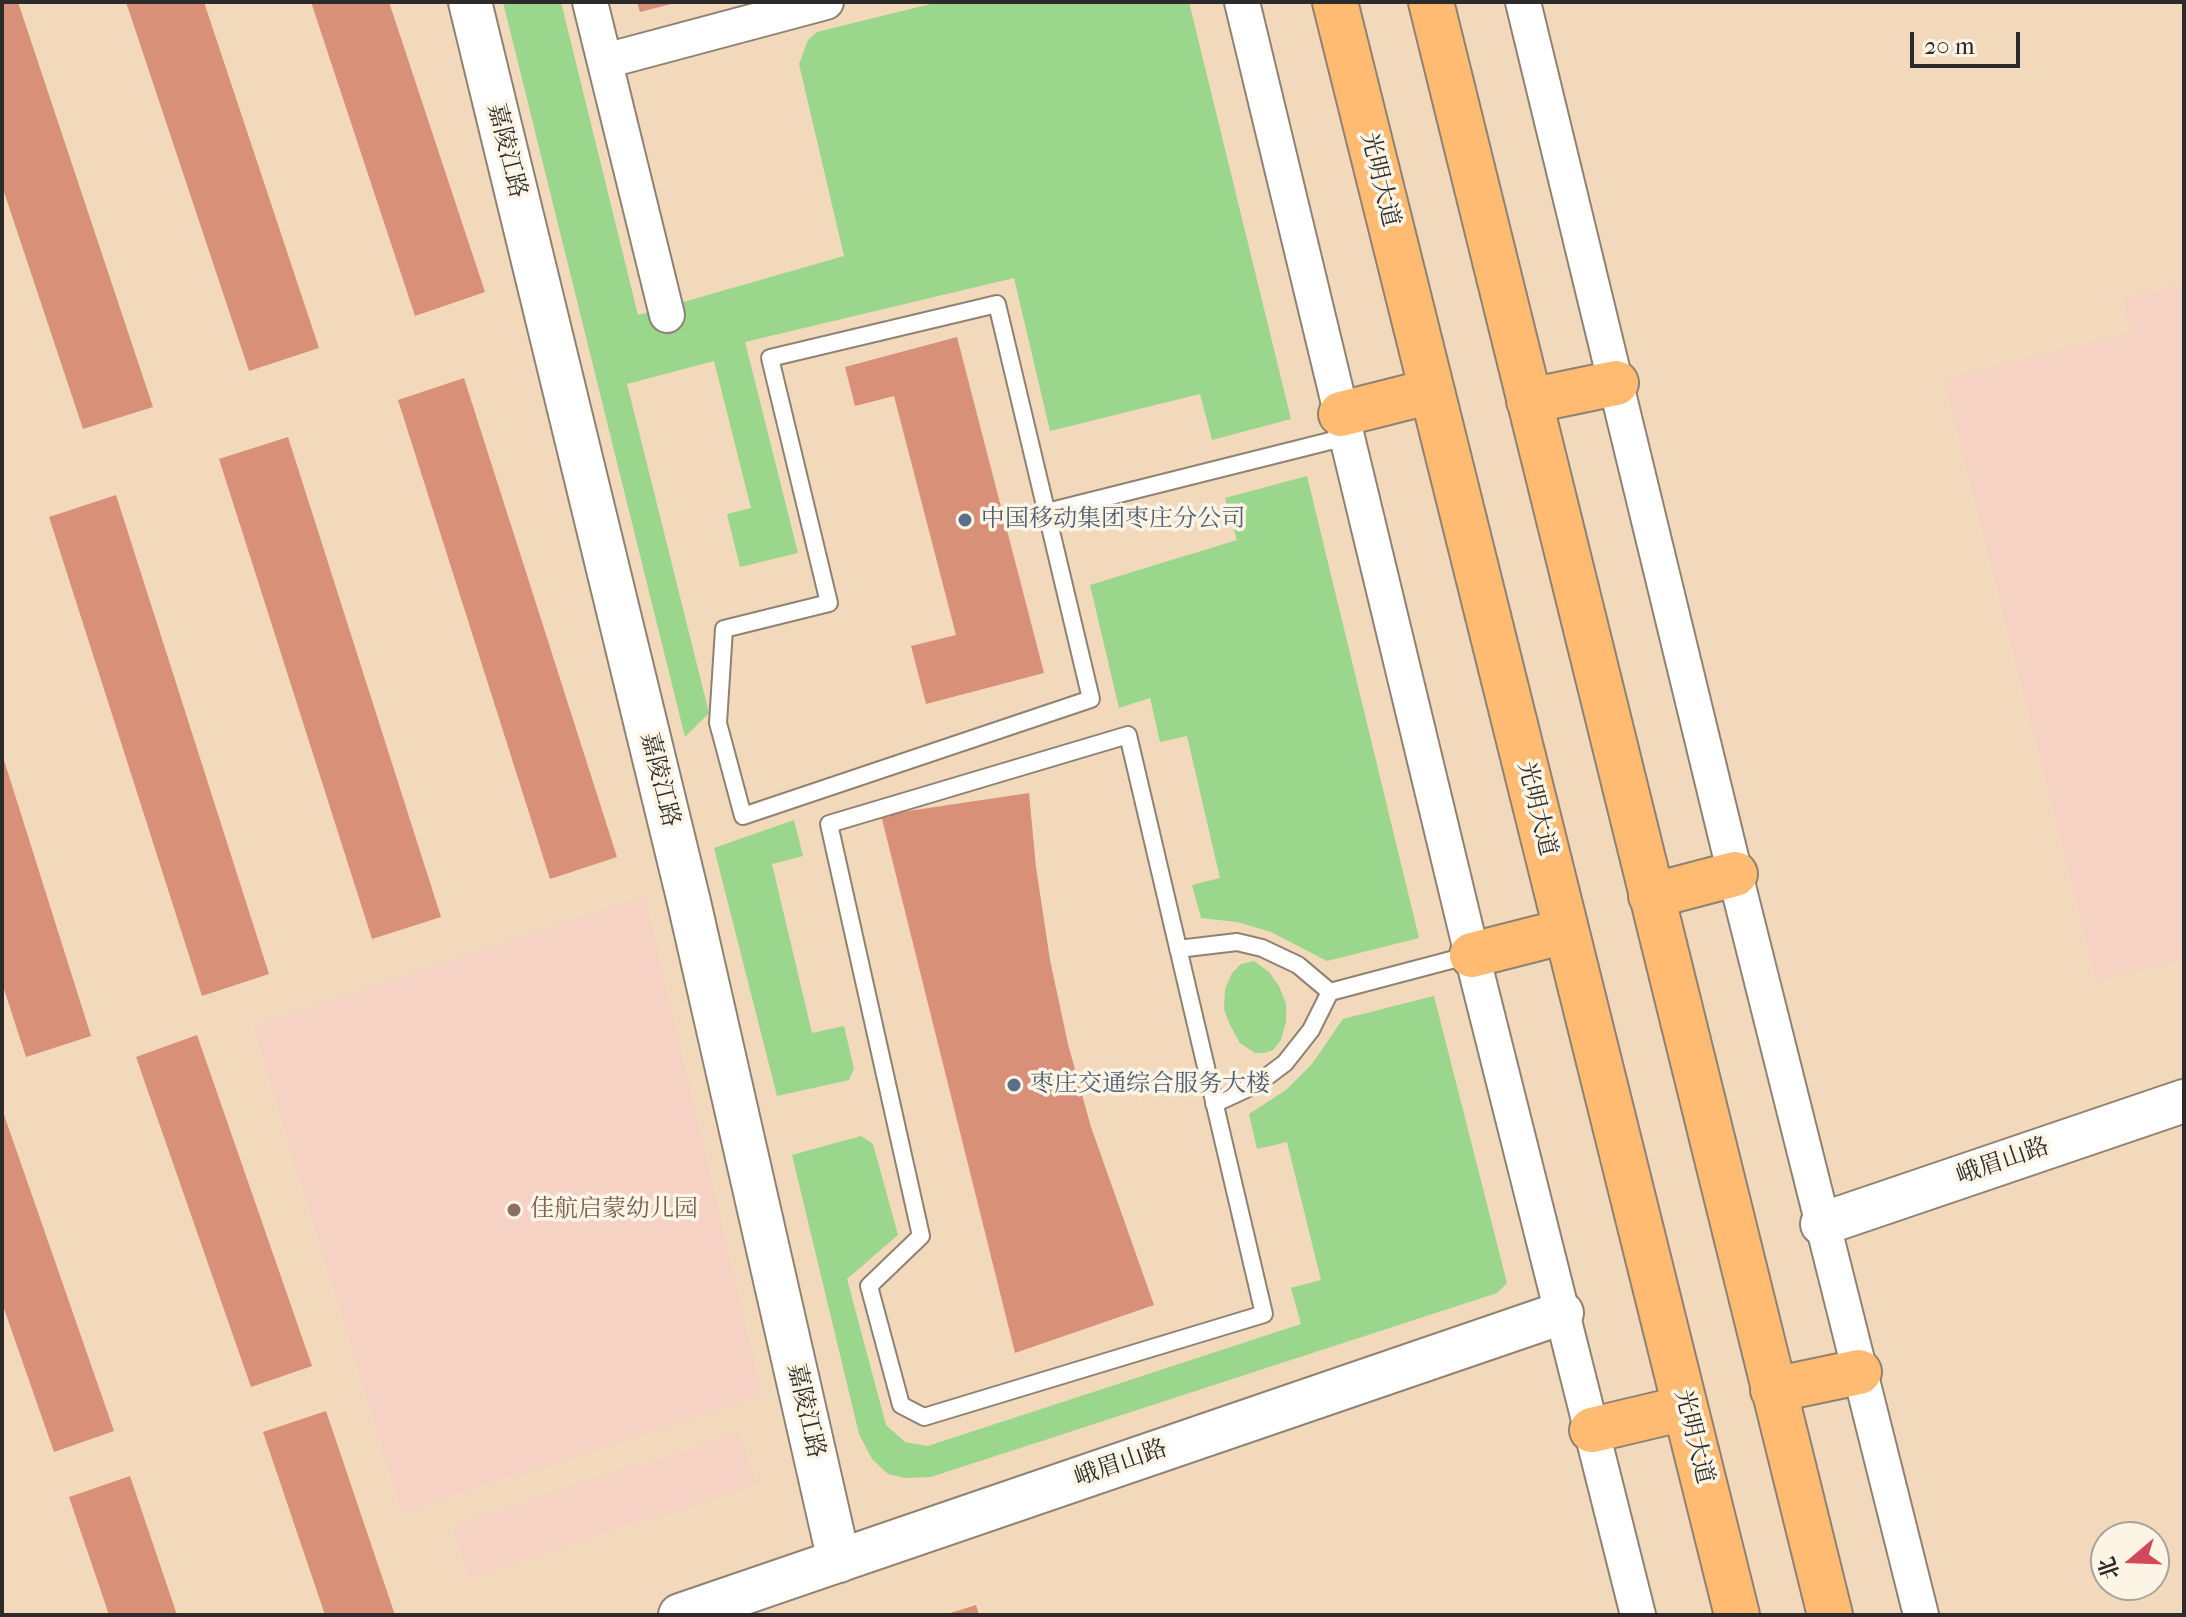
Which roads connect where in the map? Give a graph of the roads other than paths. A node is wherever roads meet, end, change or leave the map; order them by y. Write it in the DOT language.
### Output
graph roads {
  1 [pos="470,2"];
  2 [pos="590,2"];
  3 [pos="826,2"];
  4 [pos="1242,2"];
  5 [pos="1335,2"];
  6 [pos="1431,2"];
  7 [pos="1523,2"];
  8 [pos="605,61"];
  9 [pos="667,315"];
  10 [pos="1616,383"];
  11 [pos="1432,391"];
  12 [pos="1529,401"];
  13 [pos="1343,425"];
  14 [pos="1047,512"];
  15 [pos="1735,874"];
  16 [pos="1651,896"];
  17 [pos="1566,931"];
  18 [pos="1178,949"];
  19 [pos="1472,955"];
  20 [pos="1330,992"];
  21 [pos="2184,1101"];
  22 [pos="1214,1104"];
  23 [pos="1822,1224"];
  24 [pos="1562,1313"];
  25 [pos="1859,1372"];
  26 [pos="1773,1390"];
  27 [pos="1685,1408"];
  28 [pos="1592,1430"];
  29 [pos="839,1561"];
  30 [pos="680,1615"];
  31 [pos="1638,1615"];
  32 [pos="1737,1615"];
  33 [pos="1830,1615"];
  34 [pos="1921,1615"];
  1 -- 29 [label="street, 嘉陵江路"];
  2 -- 8 [label="street"];
  3 -- 8 [label="street"];
  4 -- 13 [label="street"];
  5 -- 11 [label="main road, 光明大道"];
  6 -- 12 [label="main road"];
  7 -- 10 [label="street"];
  8 -- 9 [label="street"];
  10 -- 12 [label="main road"];
  10 -- 15 [label="street"];
  11 -- 13 [label="main road"];
  11 -- 17 [label="main road, 光明大道"];
  12 -- 16 [label="main road"];
  13 -- 14 [label="lane"];
  13 -- 19 [label="street"];
  14 -- 14 [label="lane"];
  15 -- 16 [label="main road"];
  15 -- 23 [label="street"];
  16 -- 26 [label="main road"];
  17 -- 19 [label="main road"];
  17 -- 27 [label="main road, 光明大道"];
  18 -- 20 [label="lane"];
  18 -- 22 [label="lane"];
  18 -- 22 [label="lane"];
  19 -- 20 [label="lane"];
  19 -- 24 [label="street"];
  20 -- 22 [label="lane"];
  21 -- 23 [label="street, 峨眉山路"];
  23 -- 25 [label="street"];
  24 -- 28 [label="street"];
  24 -- 29 [label="street, 峨眉山路"];
  25 -- 26 [label="main road"];
  25 -- 34 [label="street"];
  26 -- 33 [label="main road"];
  27 -- 28 [label="main road"];
  27 -- 32 [label="main road, 光明大道"];
  28 -- 31 [label="street"];
  29 -- 30 [label="street, 峨眉山路"];
}
